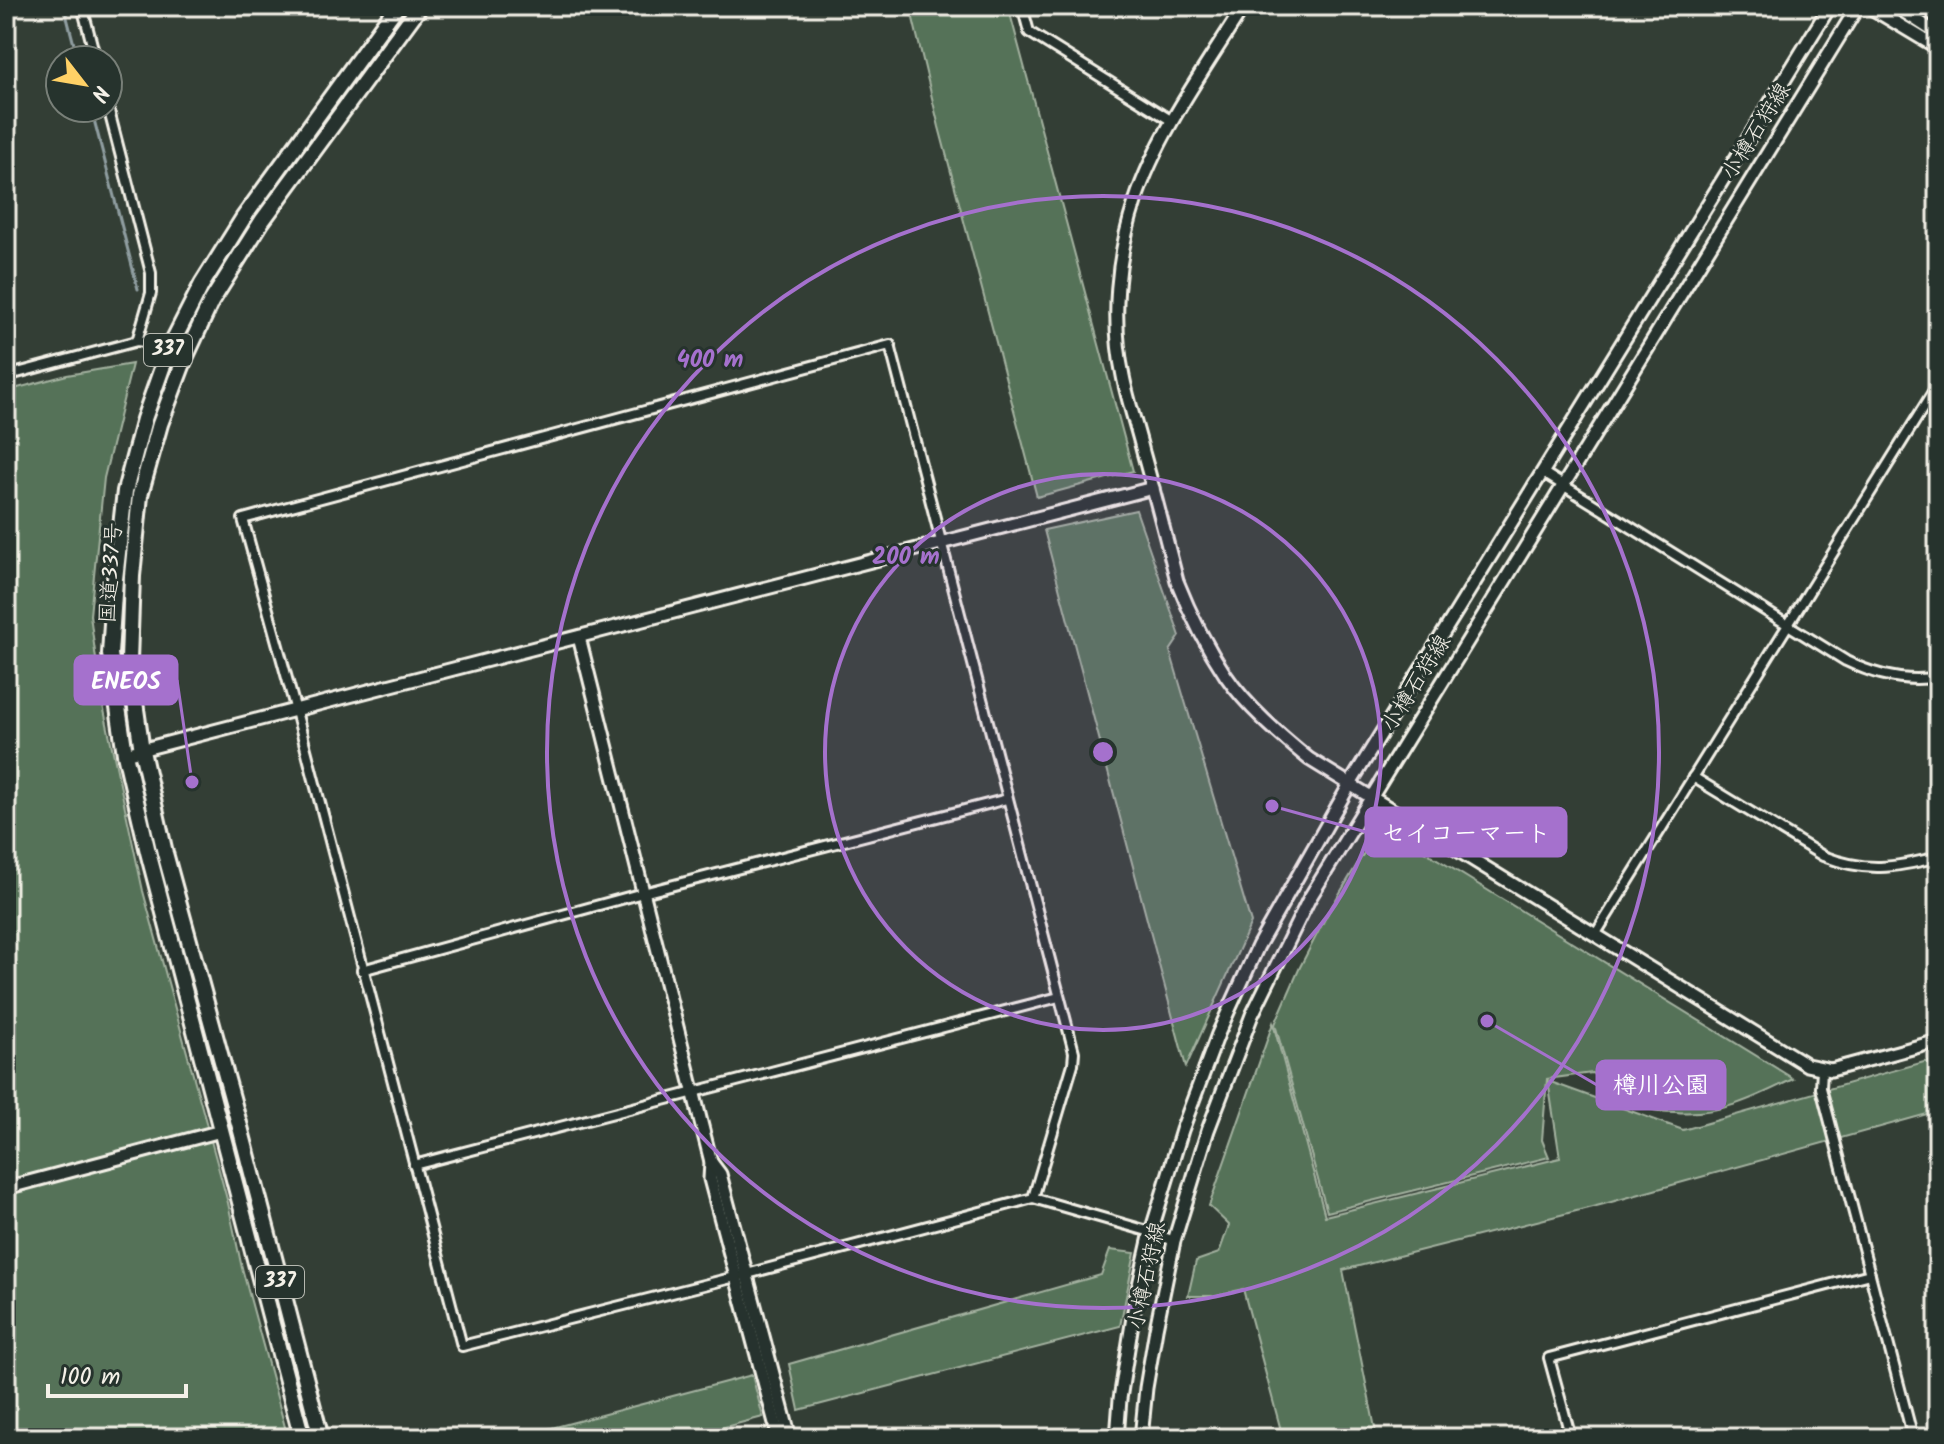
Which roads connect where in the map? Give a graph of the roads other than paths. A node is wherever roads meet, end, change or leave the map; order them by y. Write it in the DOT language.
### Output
graph roads {
  1 [pos="82,6"];
  2 [pos="397,6"];
  3 [pos="420,6"];
  4 [pos="1022,6"];
  5 [pos="1244,6"];
  6 [pos="1830,6"];
  7 [pos="1858,6"];
  8 [pos="1868,6"];
  9 [pos="1895,6"];
  10 [pos="1938,34"];
  11 [pos="92,44"];
  12 [pos="1938,48"];
  13 [pos="1172,121"];
  14 [pos="112,124"];
  15 [pos="137,341"];
  16 [pos="168,351"];
  17 [pos="185,358"];
  18 [pos="6,376"];
  19 [pos="1938,384"];
  20 [pos="1542,472"];
  21 [pos="1563,485"];
  22 [pos="1153,488"];
  23 [pos="941,543"];
  24 [pos="1788,624"];
  25 [pos="579,637"];
  26 [pos="1938,677"];
  27 [pos="296,711"];
  28 [pos="142,751"];
  29 [pos="125,754"];
  30 [pos="1693,777"];
  31 [pos="1350,784"];
  32 [pos="1371,796"];
  33 [pos="1007,799"];
  34 [pos="1938,857"];
  35 [pos="643,893"];
  36 [pos="1595,935"];
  37 [pos="362,970"];
  38 [pos="1059,997"];
  39 [pos="1938,1041"];
  40 [pos="1822,1069"];
  41 [pos="694,1092"];
  42 [pos="240,1127"];
  43 [pos="221,1131"];
  44 [pos="414,1165"];
  45 [pos="6,1188"];
  46 [pos="1033,1198"];
  47 [pos="1151,1232"];
  48 [pos="1174,1241"];
  49 [pos="1870,1274"];
  50 [pos="741,1275"];
  51 [pos="302,1438"];
  52 [pos="321,1438"];
  53 [pos="779,1438"];
  54 [pos="790,1438"];
  55 [pos="1117,1438"];
  56 [pos="1141,1438"];
  57 [pos="1571,1438"];
  58 [pos="1913,1438"];
  1 -- 11 [label="street"];
  2 -- 16 [label="highway, 国道337号 / 337"];
  3 -- 17 [label="highway, 国道337号 / 337"];
  4 -- 13 [label="street"];
  5 -- 13 [label="street"];
  6 -- 20 [label="street, 小樽石狩線"];
  7 -- 21 [label="street, 小樽石狩線"];
  8 -- 12 [label="street"];
  9 -- 10 [label="street"];
  13 -- 22 [label="street"];
  14 -- 15 [label="street"];
  15 -- 16 [label="street"];
  15 -- 18 [label="street"];
  16 -- 17 [label="street"];
  16 -- 29 [label="highway, 国道337号 / 337"];
  17 -- 28 [label="highway, 国道337号 / 337"];
  19 -- 24 [label="street"];
  20 -- 21 [label="street"];
  20 -- 31 [label="street, 小樽石狩線"];
  21 -- 24 [label="street"];
  21 -- 32 [label="street, 小樽石狩線"];
  22 -- 23 [label="street"];
  22 -- 31 [label="street"];
  23 -- 25 [label="street"];
  23 -- 27 [label="street"];
  23 -- 33 [label="street"];
  24 -- 26 [label="street"];
  24 -- 30 [label="street"];
  25 -- 27 [label="street"];
  25 -- 35 [label="street"];
  27 -- 28 [label="street"];
  27 -- 37 [label="street"];
  28 -- 29 [label="street"];
  28 -- 42 [label="highway, 国道337号 / 337"];
  29 -- 43 [label="highway, 国道337号 / 337"];
  30 -- 34 [label="street"];
  30 -- 36 [label="street"];
  31 -- 32 [label="street"];
  31 -- 47 [label="street, 小樽石狩線"];
  32 -- 36 [label="street"];
  32 -- 48 [label="street, 小樽石狩線"];
  33 -- 35 [label="street"];
  33 -- 38 [label="street"];
  35 -- 37 [label="street"];
  35 -- 41 [label="street"];
  36 -- 40 [label="street"];
  37 -- 44 [label="street"];
  38 -- 41 [label="street"];
  38 -- 46 [label="street"];
  39 -- 40 [label="street"];
  40 -- 49 [label="street"];
  41 -- 44 [label="street"];
  41 -- 50 [label="street"];
  42 -- 43 [label="street"];
  42 -- 52 [label="highway, 国道337号 / 337"];
  43 -- 45 [label="street"];
  43 -- 51 [label="highway, 国道337号 / 337"];
  44 -- 50 [label="street"];
  46 -- 47 [label="street"];
  46 -- 50 [label="street"];
  47 -- 48 [label="street"];
  47 -- 55 [label="street, 小樽石狩線"];
  48 -- 56 [label="street, 小樽石狩線"];
  49 -- 57 [label="street"];
  49 -- 58 [label="street"];
  50 -- 53 [label="street"];
  50 -- 54 [label="street"];
}
